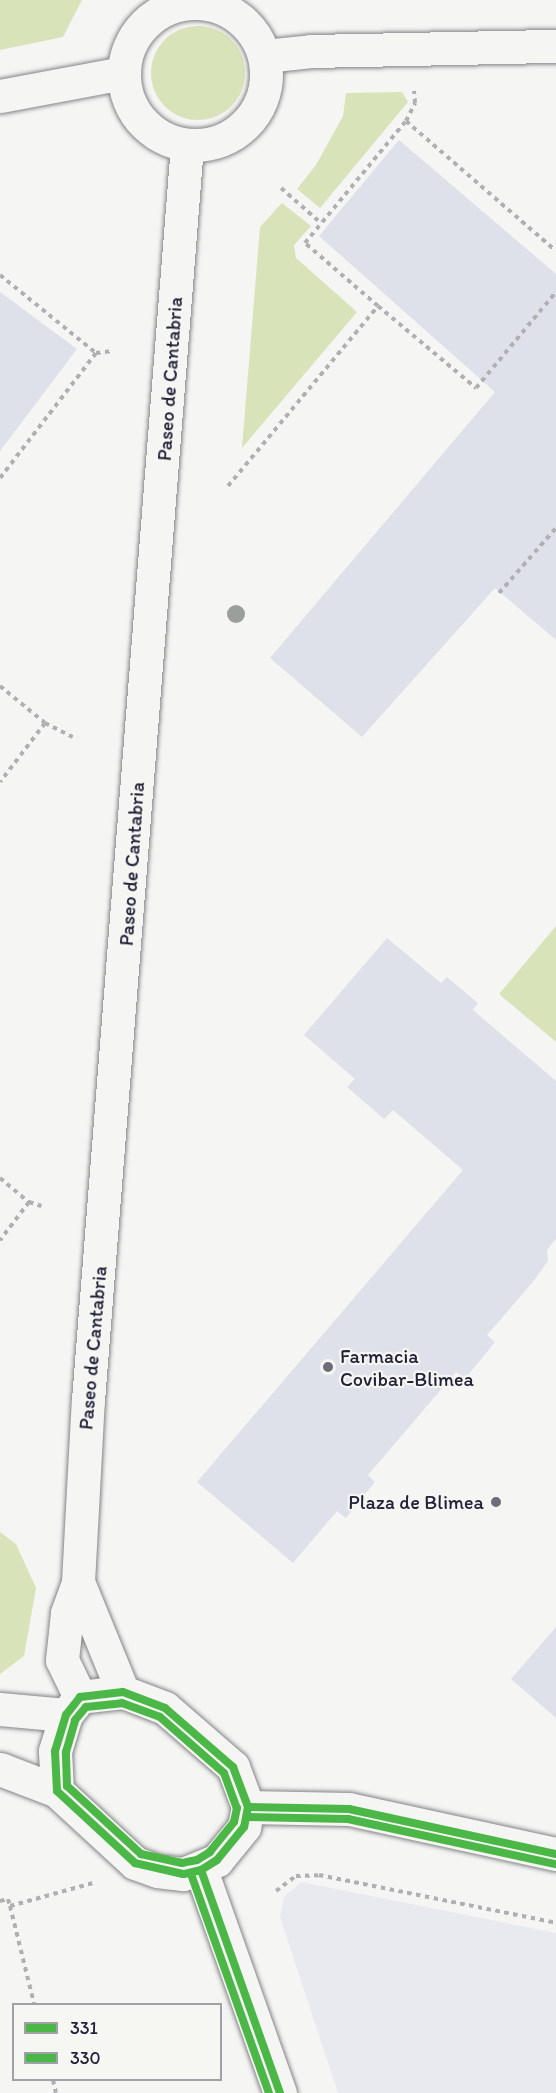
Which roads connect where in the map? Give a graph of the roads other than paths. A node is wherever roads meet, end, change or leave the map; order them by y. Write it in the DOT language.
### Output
graph roads {
  1 [pos="556,46"];
  2 [pos="265,56"];
  3 [pos="123,73"];
  4 [pos="0,96"];
  5 [pos="187,145"];
  6 [pos="78,1582"];
  7 [pos="123,1692"];
  8 [pos="73,1706"];
  9 [pos="0,1709"];
  10 [pos="0,1769"];
  11 [pos="57,1791"];
  12 [pos="248,1807"];
  13 [pos="556,1854"];
  14 [pos="201,1870"];
  15 [pos="280,2093"];
  1 -- 2 [label="street"];
  2 -- 3 [label="street"];
  2 -- 5 [label="street"];
  3 -- 4 [label="street"];
  3 -- 5 [label="street"];
  5 -- 6 [label="street, Paseo de Cantabria"];
  6 -- 7 [label="street, Paseo de Cantabria"];
  6 -- 8 [label="street, Paseo de Cantabria"];
  7 -- 8 [label="street"];
  7 -- 12 [label="street"];
  8 -- 9 [label="street"];
  8 -- 11 [label="street"];
  10 -- 11 [label="street"];
  11 -- 14 [label="street"];
  12 -- 13 [label="street"];
  12 -- 14 [label="street"];
  14 -- 15 [label="street"];
}
